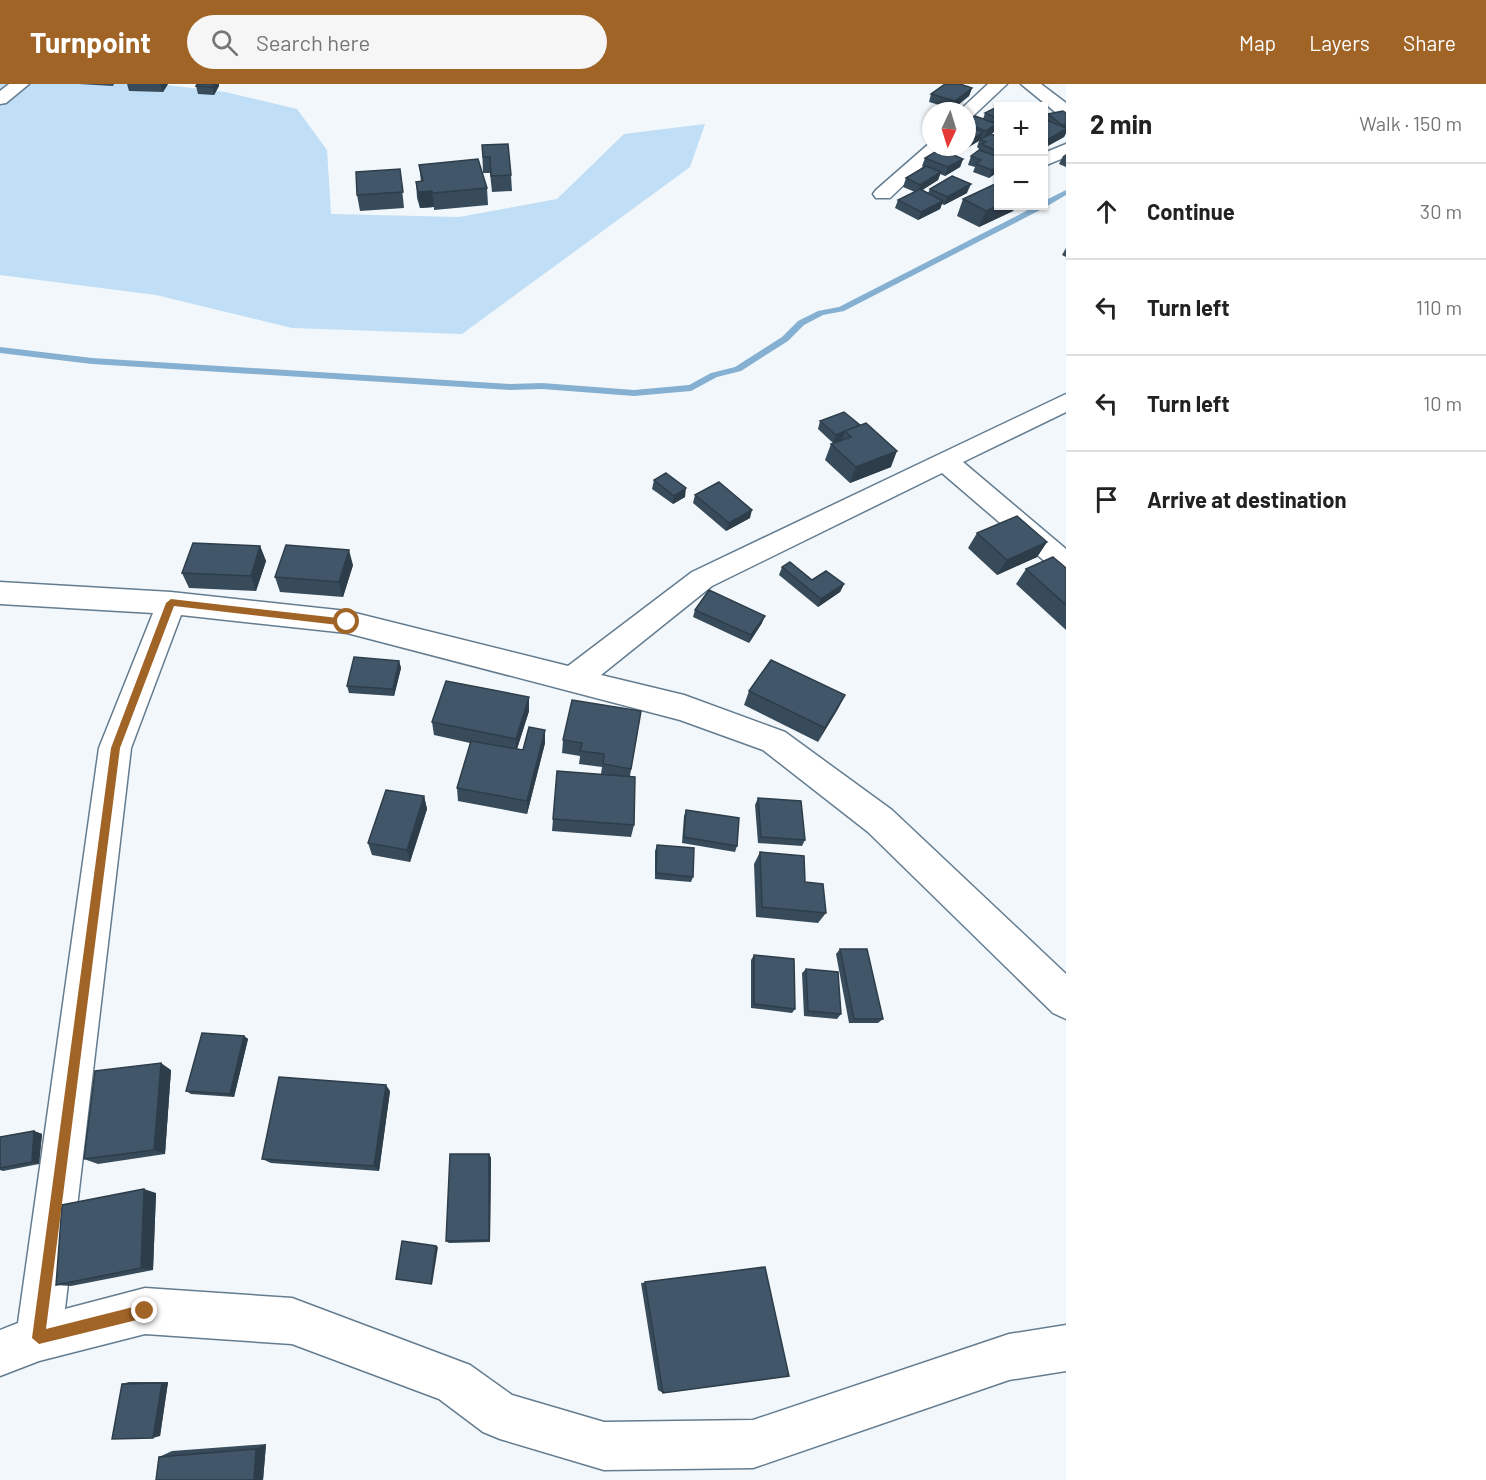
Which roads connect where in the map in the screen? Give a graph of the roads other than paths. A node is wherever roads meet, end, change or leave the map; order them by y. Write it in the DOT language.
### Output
graph roads {
  1 [pos="20,84"];
  2 [pos="998,84"];
  3 [pos="1034,87"];
  4 [pos="1057,87"];
  5 [pos="0,99"];
  6 [pos="976,104"];
  7 [pos="1066,112"];
  8 [pos="1066,150"];
  9 [pos="924,156"];
  10 [pos="1048,158"];
  11 [pos="884,194"];
  12 [pos="1066,402"];
  13 [pos="945,461"];
  14 [pos="1066,564"];
  15 [pos="0,593"];
  16 [pos="171,603"];
  17 [pos="574,679"];
  18 [pos="1066,1000"];
  19 [pos="19,1345"];
  20 [pos="1066,1348"];
  1 -- 5 [label="street"];
  2 -- 6 [label="street"];
  3 -- 4 [label="street"];
  3 -- 7 [label="street"];
  8 -- 10 [label="street"];
  9 -- 11 [label="street"];
  12 -- 13 [label="street"];
  13 -- 14 [label="street"];
  13 -- 17 [label="street"];
  15 -- 16 [label="street"];
  16 -- 17 [label="street"];
  16 -- 19 [label="street"];
  17 -- 18 [label="street"];
  19 -- 20 [label="street"];
}
